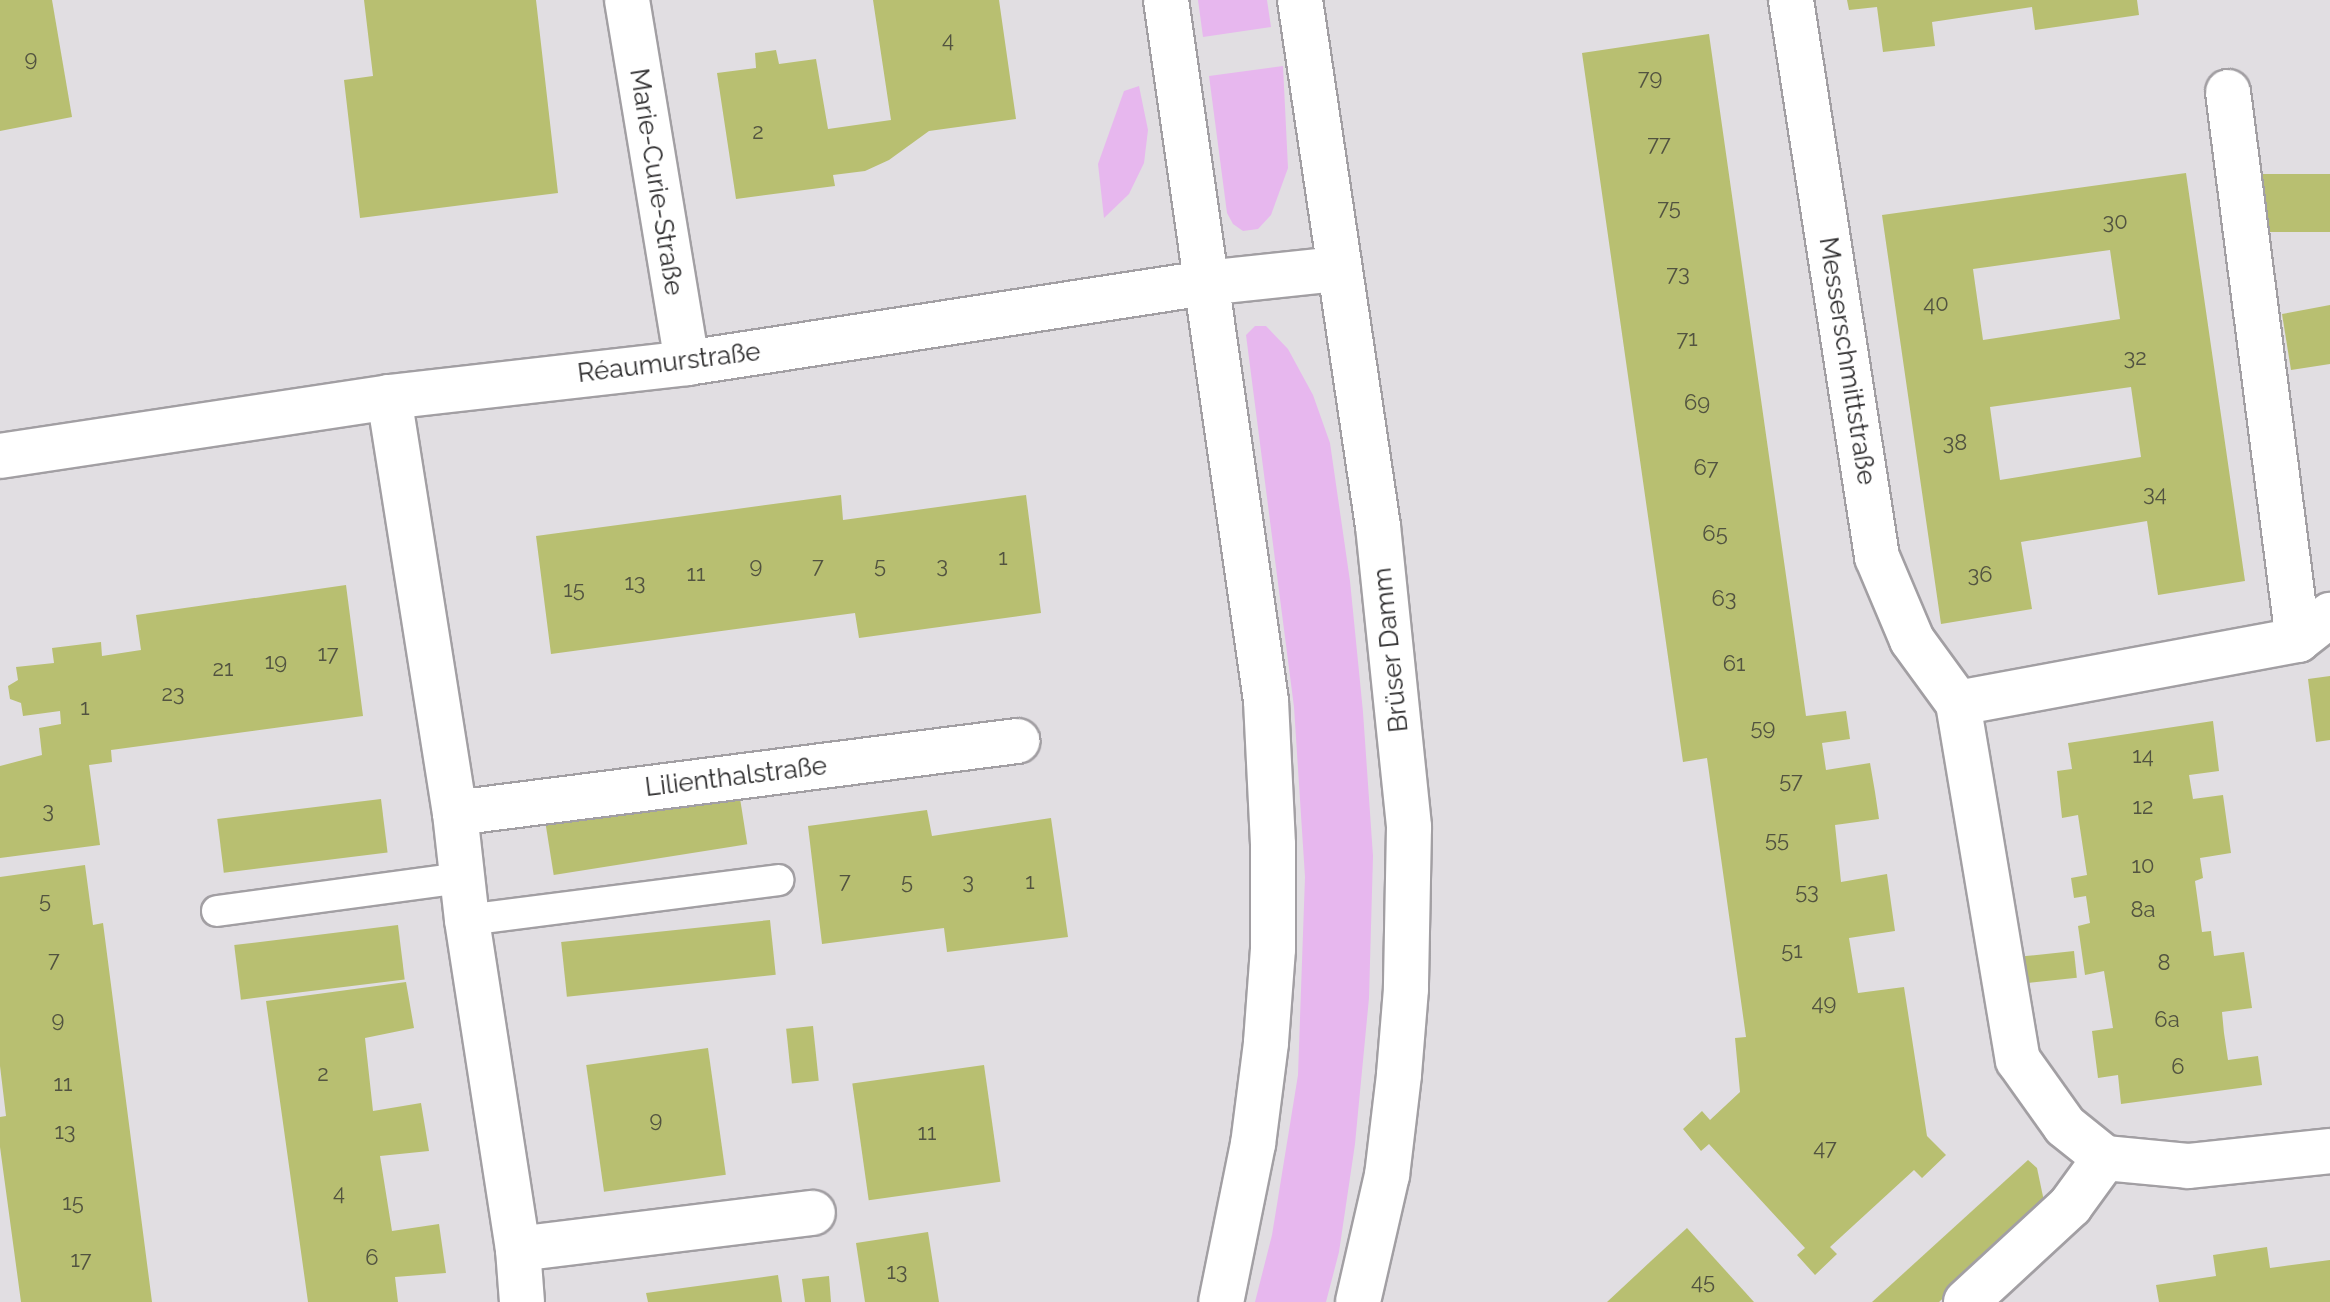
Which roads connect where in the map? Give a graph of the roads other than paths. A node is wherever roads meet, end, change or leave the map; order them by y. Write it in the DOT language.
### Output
graph roads {
  1 [pos="627,0"];
  2 [pos="1166,0"];
  3 [pos="1300,0"];
  4 [pos="1791,0"];
  5 [pos="2228,92"];
  6 [pos="1337,269"];
  7 [pos="1205,283"];
  8 [pos="687,363"];
  9 [pos="389,397"];
  10 [pos="0,456"];
  11 [pos="2314,627"];
  12 [pos="1958,703"];
  13 [pos="1017,741"];
  14 [pos="455,813"];
  15 [pos="462,878"];
  16 [pos="778,880"];
  17 [pos="217,911"];
  18 [pos="467,920"];
  19 [pos="2330,1151"];
  20 [pos="2105,1158"];
  21 [pos="813,1213"];
  22 [pos="518,1249"];
  23 [pos="522,1302"];
  24 [pos="1221,1302"];
  25 [pos="1358,1302"];
  26 [pos="1966,1302"];
  1 -- 8 [label="street, Marie-Curie-Straße"];
  2 -- 7 [label="street"];
  3 -- 6 [label="street, Brüser Damm"];
  4 -- 12 [label="street, Messerschmittstraße"];
  5 -- 11 [label="street"];
  6 -- 7 [label="street, Réaumurstraße"];
  6 -- 25 [label="street, Brüser Damm"];
  7 -- 8 [label="street, Réaumurstraße"];
  7 -- 24 [label="street"];
  8 -- 9 [label="street, Réaumurstraße"];
  9 -- 10 [label="street, Réaumurstraße"];
  9 -- 14 [label="street"];
  11 -- 12 [label="street"];
  12 -- 20 [label="street, Messerschmittstraße"];
  13 -- 14 [label="street, Lilienthalstraße"];
  14 -- 15 [label="street"];
  15 -- 17 [label="lane"];
  15 -- 18 [label="street"];
  16 -- 18 [label="lane"];
  18 -- 22 [label="street"];
  19 -- 20 [label="street"];
  20 -- 26 [label="street"];
  21 -- 22 [label="street"];
  22 -- 23 [label="street"];
}
